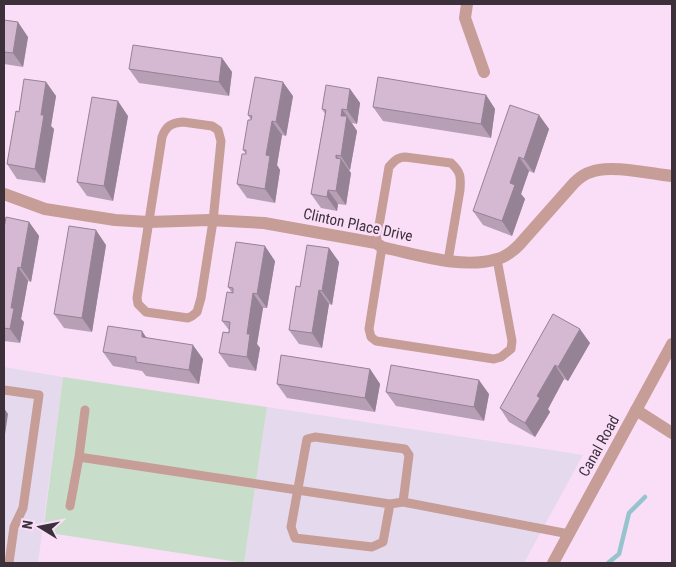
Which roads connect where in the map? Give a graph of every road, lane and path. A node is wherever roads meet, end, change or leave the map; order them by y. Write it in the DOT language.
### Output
graph roads {
  1 [pos="467,4"];
  2 [pos="484,72"];
  3 [pos="672,176"];
  4 [pos="4,194"];
  5 [pos="213,221"];
  6 [pos="149,222"];
  7 [pos="379,245"];
  8 [pos="497,259"];
  9 [pos="448,260"];
  10 [pos="672,344"];
  11 [pos="4,390"];
  12 [pos="86,410"];
  13 [pos="636,410"];
  14 [pos="672,433"];
  15 [pos="79,457"];
  16 [pos="298,489"];
  17 [pos="403,502"];
  18 [pos="390,504"];
  19 [pos="70,506"];
  20 [pos="569,534"];
  21 [pos="9,563"];
  22 [pos="553,563"];
  1 -- 2 [label="street"];
  3 -- 8 [label="street, Clinton Place Drive"];
  4 -- 6 [label="street, Clinton Place Drive"];
  5 -- 6 [label="street, Clinton Place Drive"];
  5 -- 6 [label="lane"];
  5 -- 6 [label="lane"];
  5 -- 7 [label="street, Clinton Place Drive"];
  7 -- 8 [label="lane"];
  7 -- 9 [label="street, Clinton Place Drive"];
  7 -- 9 [label="lane"];
  8 -- 9 [label="street, Clinton Place Drive"];
  10 -- 13 [label="street, Canal Road"];
  11 -- 21 [label="lane"];
  12 -- 15 [label="lane"];
  13 -- 14 [label="street"];
  13 -- 20 [label="street, Canal Road"];
  15 -- 16 [label="lane"];
  15 -- 19 [label="lane"];
  16 -- 17 [label="lane"];
  16 -- 18 [label="lane"];
  16 -- 18 [label="lane"];
  17 -- 18 [label="lane"];
  17 -- 20 [label="lane"];
  20 -- 22 [label="street, Canal Road"];
}
